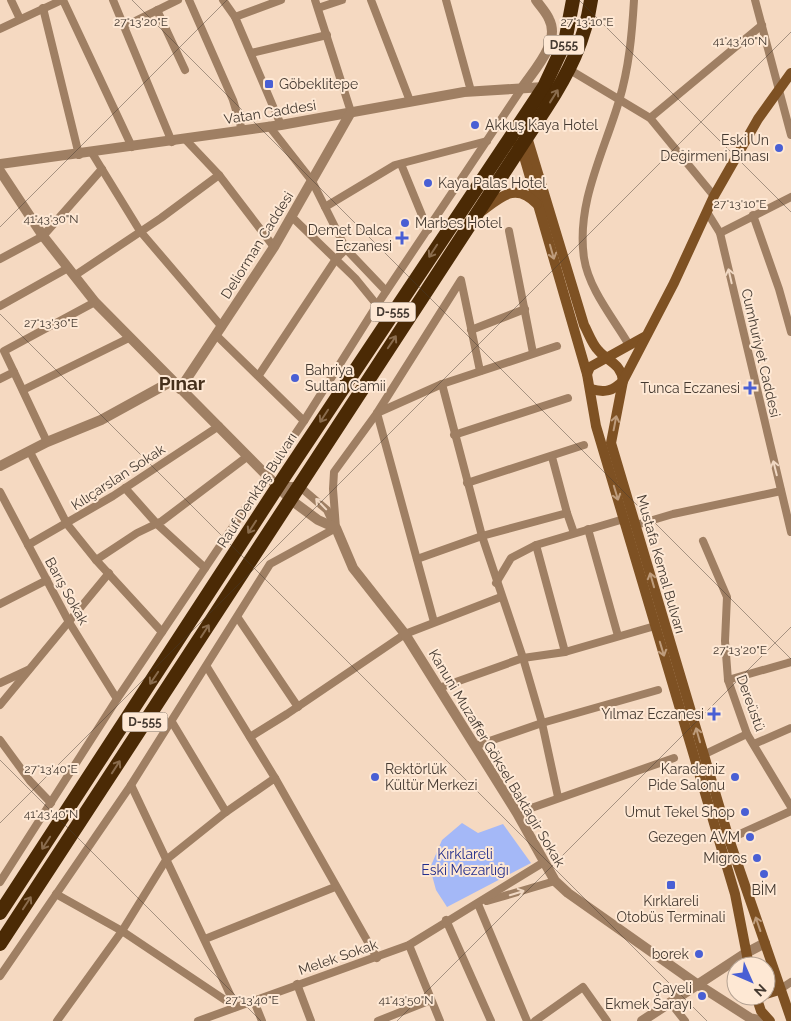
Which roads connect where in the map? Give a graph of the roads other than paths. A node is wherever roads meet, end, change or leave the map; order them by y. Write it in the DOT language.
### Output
graph roads {
  1 [pos="11,0"];
  2 [pos="62,0"];
  3 [pos="113,0"];
  4 [pos="178,0"];
  5 [pos="189,0"];
  6 [pos="224,0"];
  7 [pos="281,0"];
  8 [pos="342,0"];
  9 [pos="371,0"];
  10 [pos="446,0"];
  11 [pos="536,0"];
  12 [pos="573,0"];
  13 [pos="591,0"];
  14 [pos="634,0"];
  15 [pos="755,0"];
  16 [pos="317,4"];
  17 [pos="42,8"];
  18 [pos="157,10"];
  19 [pos="235,17"];
  20 [pos="20,19"];
  21 [pos="762,25"];
  22 [pos="125,26"];
  23 [pos="0,29"];
  24 [pos="326,35"];
  25 [pos="251,53"];
  26 [pos="185,70"];
  27 [pos="570,70"];
  28 [pos="791,73"];
  29 [pos="544,87"];
  30 [pos="522,88"];
  31 [pos="779,89"];
  32 [pos="472,92"];
  33 [pos="620,100"];
  34 [pos="410,101"];
  35 [pos="351,112"];
  36 [pos="650,118"];
  37 [pos="281,125"];
  38 [pos="269,126"];
  39 [pos="242,130"];
  40 [pos="791,135"];
  41 [pos="518,138"];
  42 [pos="185,140"];
  43 [pos="172,142"];
  44 [pos="488,142"];
  45 [pos="132,147"];
  46 [pos="92,152"];
  47 [pos="79,155"];
  48 [pos="0,164"];
  49 [pos="401,164"];
  50 [pos="102,169"];
  51 [pos="0,171"];
  52 [pos="219,175"];
  53 [pos="312,181"];
  54 [pos="714,196"];
  55 [pos="791,197"];
  56 [pos="538,205"];
  57 [pos="326,207"];
  58 [pos="707,212"];
  59 [pos="476,215"];
  60 [pos="753,215"];
  61 [pos="292,217"];
  62 [pos="140,230"];
  63 [pos="428,230"];
  64 [pos="509,231"];
  65 [pos="720,233"];
  66 [pos="44,236"];
  67 [pos="274,247"];
  68 [pos="346,249"];
  69 [pos="0,259"];
  70 [pos="336,259"];
  71 [pos="71,272"];
  72 [pos="386,291"];
  73 [pos="94,302"];
  74 [pos="377,305"];
  75 [pos="0,306"];
  76 [pos="524,309"];
  77 [pos="471,330"];
  78 [pos="219,332"];
  79 [pos="791,332"];
  80 [pos="644,337"];
  81 [pos="130,338"];
  82 [pos="629,345"];
  83 [pos="556,346"];
  84 [pos="533,353"];
  85 [pos="609,358"];
  86 [pos="480,371"];
  87 [pos="14,372"];
  88 [pos="588,374"];
  89 [pos="259,375"];
  90 [pos="0,379"];
  91 [pos="623,380"];
  92 [pos="172,381"];
  93 [pos="442,384"];
  94 [pos="180,389"];
  95 [pos="591,389"];
  96 [pos="22,390"];
  97 [pos="568,398"];
  98 [pos="378,413"];
  99 [pos="304,421"];
  100 [pos="218,426"];
  101 [pos="454,435"];
  102 [pos="47,442"];
  103 [pos="584,445"];
  104 [pos="30,452"];
  105 [pos="248,456"];
  106 [pos="552,457"];
  107 [pos="0,466"];
  108 [pos="267,475"];
  109 [pos="467,483"];
  110 [pos="278,486"];
  111 [pos="299,486"];
  112 [pos="125,488"];
  113 [pos="781,491"];
  114 [pos="0,492"];
  115 [pos="290,500"];
  116 [pos="567,513"];
  117 [pos="624,519"];
  118 [pos="67,524"];
  119 [pos="158,524"];
  120 [pos="636,525"];
  121 [pos="336,528"];
  122 [pos="588,529"];
  123 [pos="791,532"];
  124 [pos="574,533"];
  125 [pos="482,536"];
  126 [pos="703,541"];
  127 [pos="536,545"];
  128 [pos="28,546"];
  129 [pos="417,559"];
  130 [pos="96,560"];
  131 [pos="206,568"];
  132 [pos="109,574"];
  133 [pos="47,580"];
  134 [pos="496,583"];
  135 [pos="501,597"];
  136 [pos="0,604"];
  137 [pos="238,618"];
  138 [pos="69,622"];
  139 [pos="434,622"];
  140 [pos="655,626"];
  141 [pos="162,632"];
  142 [pos="404,634"];
  143 [pos="618,636"];
  144 [pos="564,652"];
  145 [pos="523,658"];
  146 [pos="791,662"];
  147 [pos="207,667"];
  148 [pos="29,670"];
  149 [pos="728,680"];
  150 [pos="0,683"];
  151 [pos="439,688"];
  152 [pos="658,690"];
  153 [pos="117,700"];
  154 [pos="0,705"];
  155 [pos="298,707"];
  156 [pos="172,722"];
  157 [pos="542,723"];
  158 [pos="791,728"];
  159 [pos="748,734"];
  160 [pos="250,737"];
  161 [pos="0,740"];
  162 [pos="754,744"];
  163 [pos="475,746"];
  164 [pos="704,754"];
  165 [pos="674,758"];
  166 [pos="275,778"];
  167 [pos="131,785"];
  168 [pos="558,797"];
  169 [pos="51,803"];
  170 [pos="791,809"];
  171 [pos="226,812"];
  172 [pos="517,813"];
  173 [pos="728,839"];
  174 [pos="166,860"];
  175 [pos="544,862"];
  176 [pos="555,881"];
  177 [pos="0,882"];
  178 [pos="335,886"];
  179 [pos="56,894"];
  180 [pos="478,904"];
  181 [pos="0,913"];
  182 [pos="446,920"];
  183 [pos="122,931"];
  184 [pos="205,939"];
  185 [pos="765,943"];
  186 [pos="0,944"];
  187 [pos="409,945"];
  188 [pos="746,953"];
  189 [pos="747,956"];
  190 [pos="377,958"];
  191 [pos="0,976"];
  192 [pos="791,982"];
  193 [pos="297,984"];
  194 [pos="697,984"];
  195 [pos="779,990"];
  196 [pos="776,991"];
  197 [pos="431,1000"];
  198 [pos="254,1001"];
  199 [pos="670,1002"];
  200 [pos="760,1006"];
  201 [pos="236,1007"];
  202 [pos="789,1016"];
  203 [pos="56,1021"];
  204 [pos="198,1021"];
  205 [pos="262,1021"];
  206 [pos="311,1021"];
  207 [pos="378,1021"];
  208 [pos="440,1021"];
  209 [pos="491,1021"];
  210 [pos="527,1021"];
  211 [pos="535,1021"];
  212 [pos="607,1021"];
  213 [pos="642,1021"];
  214 [pos="685,1021"];
  215 [pos="763,1021"];
  216 [pos="770,1021"];
  217 [pos="774,1021"];
  1 -- 20 [label="street"];
  2 -- 17 [label="street"];
  2 -- 45 [label="street"];
  3 -- 22 [label="street"];
  4 -- 18 [label="street"];
  5 -- 39 [label="street"];
  6 -- 19 [label="street"];
  7 -- 19 [label="street"];
  8 -- 16 [label="street"];
  9 -- 34 [label="street"];
  10 -- 32 [label="street"];
  11 -- 30 [label="street"];
  12 -- 29 [label="highway, D555"];
  13 -- 27 [label="highway, D-555"];
  14 -- 33 [label="street"];
  15 -- 21 [label="street"];
  16 -- 24 [label="street"];
  17 -- 20 [label="street"];
  17 -- 47 [label="street"];
  18 -- 22 [label="street"];
  18 -- 26 [label="street"];
  19 -- 25 [label="street"];
  20 -- 23 [label="street"];
  21 -- 31 [label="street"];
  21 -- 36 [label="street"];
  22 -- 43 [label="street"];
  24 -- 25 [label="street"];
  24 -- 35 [label="street"];
  25 -- 37 [label="street"];
  27 -- 33 [label="street"];
  41 -- 27 [label="highway, D-555, one-way"];
  28 -- 31 [label="main road, Mustafa Kemal Bulvarı"];
  29 -- 30 [label="street, Vatan Caddesi"];
  29 -- 41 [label="highway, Rauf Denktaş Bulvarı / D555"];
  30 -- 32 [label="street, Vatan Caddesi"];
  30 -- 44 [label="street, Rauf Denktaş Bulvarı"];
  31 -- 40 [label="street"];
  31 -- 54 [label="main road, Mustafa Kemal Bulvarı"];
  32 -- 34 [label="street, Vatan Caddesi"];
  33 -- 36 [label="street"];
  33 -- 82 [label="street"];
  34 -- 35 [label="street, Vatan Caddesi"];
  35 -- 37 [label="street, Vatan Caddesi"];
  35 -- 53 [label="street, Deliorman Caddesi"];
  36 -- 54 [label="street"];
  37 -- 38 [label="street, Vatan Caddesi"];
  38 -- 39 [label="street, Vatan Caddesi"];
  38 -- 53 [label="street"];
  39 -- 42 [label="street, Vatan Caddesi"];
  41 -- 56 [label="main road, Mustafa Kemal Bulvarı"];
  41 -- 59 [label="highway, Rauf Denktaş Bulvarı / D555"];
  41 -- 85 [label="main road"];
  41 -- 110 [label="highway, Rauf Denktaş Bulvarı / D-555, one-way"];
  42 -- 43 [label="street, Vatan Caddesi"];
  42 -- 52 [label="street"];
  43 -- 45 [label="street, Vatan Caddesi"];
  44 -- 49 [label="street"];
  44 -- 63 [label="street, Rauf Denktaş Bulvarı"];
  45 -- 46 [label="street, Vatan Caddesi"];
  46 -- 47 [label="street, Vatan Caddesi"];
  46 -- 50 [label="street"];
  47 -- 48 [label="street, Vatan Caddesi"];
  49 -- 57 [label="street"];
  49 -- 63 [label="street"];
  50 -- 62 [label="street"];
  50 -- 66 [label="street"];
  51 -- 66 [label="street"];
  52 -- 62 [label="street"];
  52 -- 67 [label="street"];
  53 -- 57 [label="street"];
  53 -- 61 [label="street, Deliorman Caddesi"];
  54 -- 58 [label="main road, Mustafa Kemal Bulvarı"];
  55 -- 60 [label="street"];
  56 -- 59 [label="main road"];
  56 -- 88 [label="main road, Mustafa Kemal Bulvarı, one-way"];
  57 -- 68 [label="street"];
  58 -- 65 [label="street, Cumhuriyet Caddesi"];
  58 -- 80 [label="main road, Mustafa Kemal Bulvarı"];
  111 -- 59 [label="highway, Rauf Denktaş Bulvarı / D-555, one-way"];
  60 -- 65 [label="street"];
  60 -- 79 [label="street"];
  61 -- 67 [label="street, Deliorman Caddesi"];
  61 -- 70 [label="street"];
  62 -- 71 [label="street"];
  62 -- 78 [label="street"];
  63 -- 72 [label="street, Rauf Denktaş Bulvarı"];
  64 -- 76 [label="street"];
  113 -- 65 [label="street, Cumhuriyet Caddesi, one-way"];
  66 -- 69 [label="street"];
  66 -- 71 [label="street"];
  67 -- 78 [label="street, Deliorman Caddesi"];
  68 -- 70 [label="street"];
  68 -- 72 [label="street"];
  70 -- 74 [label="street"];
  70 -- 89 [label="street"];
  71 -- 73 [label="street"];
  71 -- 75 [label="street"];
  72 -- 74 [label="street, Rauf Denktaş Bulvarı"];
  73 -- 81 [label="street"];
  73 -- 87 [label="street"];
  74 -- 99 [label="street, Rauf Denktaş Bulvarı"];
  76 -- 77 [label="street"];
  76 -- 84 [label="street"];
  77 -- 86 [label="street"];
  77 -- 98 [label="street"];
  78 -- 89 [label="street"];
  78 -- 94 [label="street, Deliorman Caddesi"];
  80 -- 82 [label="main road"];
  80 -- 91 [label="main road, Mustafa Kemal Bulvarı"];
  81 -- 92 [label="street"];
  81 -- 96 [label="street"];
  82 -- 85 [label="main road"];
  83 -- 84 [label="street"];
  84 -- 86 [label="street"];
  85 -- 88 [label="main road"];
  85 -- 91 [label="main road"];
  86 -- 93 [label="street"];
  87 -- 90 [label="street"];
  87 -- 96 [label="street"];
  88 -- 95 [label="main road, Mustafa Kemal Bulvarı"];
  89 -- 99 [label="street"];
  91 -- 95 [label="main road"];
  120 -- 91 [label="main road, Mustafa Kemal Bulvarı, one-way"];
  92 -- 94 [label="street"];
  92 -- 102 [label="street"];
  93 -- 98 [label="street"];
  93 -- 101 [label="street"];
  94 -- 100 [label="street"];
  95 -- 117 [label="main road, Mustafa Kemal Bulvarı, one-way"];
  96 -- 102 [label="street"];
  97 -- 101 [label="street"];
  98 -- 121 [label="street"];
  98 -- 129 [label="street"];
  99 -- 108 [label="street, Rauf Denktaş Bulvarı"];
  100 -- 105 [label="street"];
  100 -- 112 [label="street, Kılıçarslan Sokak"];
  101 -- 109 [label="street"];
  102 -- 104 [label="street"];
  103 -- 106 [label="street"];
  104 -- 107 [label="street"];
  104 -- 118 [label="street"];
  105 -- 108 [label="street"];
  105 -- 119 [label="street"];
  106 -- 109 [label="street"];
  106 -- 116 [label="street"];
  108 -- 110 [label="street"];
  108 -- 131 [label="street, Rauf Denktaş Bulvarı"];
  109 -- 125 [label="street"];
  110 -- 111 [label="street"];
  110 -- 115 [label="street"];
  110 -- 181 [label="highway, Rauf Denktaş Bulvarı / D-555, one-way"];
  111 -- 115 [label="highway, Rauf Denktaş Bulvarı"];
  121 -- 111 [label="street, Kanuni Muzaffer Göksel Baktagir Sokak, one-way"];
  112 -- 118 [label="street, Kılıçarslan Sokak"];
  112 -- 119 [label="street"];
  113 -- 120 [label="street"];
  113 -- 123 [label="street, Cumhuriyet Caddesi"];
  114 -- 128 [label="street, Barış Sokak"];
  115 -- 121 [label="street"];
  186 -- 115 [label="highway, Rauf Denktaş Bulvarı / D-555, one-way"];
  116 -- 124 [label="street"];
  116 -- 125 [label="street"];
  117 -- 122 [label="street"];
  117 -- 140 [label="main road, Mustafa Kemal Bulvarı"];
  118 -- 128 [label="street, Kılıçarslan Sokak"];
  118 -- 130 [label="street"];
  119 -- 130 [label="street"];
  119 -- 131 [label="street"];
  164 -- 120 [label="main road, Mustafa Kemal Bulvarı, one-way"];
  121 -- 137 [label="street"];
  121 -- 142 [label="street, Kanuni Muzaffer Göksel Baktagir Sokak"];
  122 -- 124 [label="street"];
  122 -- 143 [label="street"];
  124 -- 127 [label="street"];
  125 -- 129 [label="street"];
  125 -- 134 [label="street"];
  126 -- 149 [label="street, Dereüstü"];
  127 -- 134 [label="street"];
  127 -- 144 [label="street"];
  128 -- 133 [label="street, Barış Sokak"];
  129 -- 139 [label="street"];
  130 -- 132 [label="street"];
  131 -- 141 [label="street, Rauf Denktaş Bulvarı"];
  132 -- 138 [label="street"];
  132 -- 141 [label="street"];
  133 -- 136 [label="street"];
  133 -- 138 [label="street, Barış Sokak"];
  134 -- 135 [label="street"];
  135 -- 139 [label="street"];
  135 -- 145 [label="street"];
  137 -- 147 [label="street"];
  137 -- 155 [label="street"];
  138 -- 148 [label="street"];
  138 -- 153 [label="street, Barış Sokak"];
  139 -- 142 [label="street"];
  140 -- 143 [label="street"];
  140 -- 188 [label="main road, Mustafa Kemal Bulvarı, one-way"];
  141 -- 153 [label="street, Rauf Denktaş Bulvarı"];
  142 -- 151 [label="street, Kanuni Muzaffer Göksel Baktagir Sokak"];
  142 -- 155 [label="street"];
  143 -- 144 [label="street"];
  144 -- 145 [label="street"];
  145 -- 151 [label="street"];
  145 -- 157 [label="street"];
  146 -- 149 [label="street"];
  147 -- 156 [label="street"];
  147 -- 160 [label="street"];
  148 -- 150 [label="street"];
  148 -- 154 [label="street"];
  149 -- 159 [label="street, Dereüstü"];
  151 -- 163 [label="street, Kanuni Muzaffer Göksel Baktagir Sokak"];
  152 -- 157 [label="street"];
  153 -- 169 [label="street, Rauf Denktaş Bulvarı"];
  155 -- 160 [label="street"];
  156 -- 167 [label="street"];
  156 -- 171 [label="street"];
  157 -- 163 [label="street"];
  157 -- 168 [label="street"];
  158 -- 162 [label="street"];
  159 -- 162 [label="street, Dereüstü"];
  159 -- 164 [label="street"];
  160 -- 166 [label="street"];
  161 -- 169 [label="street"];
  162 -- 170 [label="street, Dereüstü"];
  163 -- 172 [label="street, Kanuni Muzaffer Göksel Baktagir Sokak"];
  164 -- 173 [label="main road, Mustafa Kemal Bulvarı"];
  165 -- 168 [label="street"];
  166 -- 171 [label="street"];
  166 -- 178 [label="street"];
  167 -- 174 [label="street"];
  167 -- 179 [label="street"];
  168 -- 172 [label="street"];
  169 -- 177 [label="street, Rauf Denktaş Bulvarı"];
  170 -- 173 [label="street"];
  171 -- 174 [label="street"];
  172 -- 175 [label="street, Kanuni Muzaffer Göksel Baktagir Sokak"];
  185 -- 173 [label="main road, Mustafa Kemal Bulvarı, one-way"];
  174 -- 183 [label="street"];
  174 -- 184 [label="street"];
  175 -- 176 [label="street, Kanuni Muzaffer Göksel Baktagir Sokak"];
  175 -- 180 [label="street, Melek Sokak"];
  180 -- 176 [label="street, Melek Sokak, one-way"];
  176 -- 194 [label="street, Kanuni Muzaffer Göksel Baktagir Sokak"];
  178 -- 184 [label="street"];
  178 -- 190 [label="street"];
  179 -- 183 [label="street"];
  179 -- 191 [label="street"];
  180 -- 182 [label="street, Melek Sokak"];
  180 -- 210 [label="street"];
  182 -- 187 [label="street, Melek Sokak"];
  182 -- 209 [label="street"];
  183 -- 201 [label="street"];
  183 -- 203 [label="street"];
  184 -- 201 [label="street"];
  185 -- 188 [label="street"];
  185 -- 195 [label="main road, Mustafa Kemal Bulvarı"];
  187 -- 190 [label="street, Melek Sokak"];
  187 -- 197 [label="street"];
  188 -- 189 [label="main road, Mustafa Kemal Bulvarı"];
  188 -- 194 [label="street"];
  190 -- 193 [label="street, Melek Sokak"];
  192 -- 195 [label="street"];
  193 -- 198 [label="street, Melek Sokak"];
  193 -- 206 [label="street"];
  194 -- 199 [label="street"];
  194 -- 215 [label="street, Kanuni Muzaffer Göksel Baktagir Sokak"];
  195 -- 196 [label="main road"];
  195 -- 202 [label="main road, Mustafa Kemal Bulvarı"];
  197 -- 207 [label="street"];
  197 -- 208 [label="street"];
  198 -- 201 [label="street, Melek Sokak"];
  198 -- 205 [label="street"];
  199 -- 213 [label="street"];
  199 -- 214 [label="street"];
  200 -- 216 [label="main road"];
  201 -- 204 [label="street, Melek Sokak"];
  202 -- 217 [label="main road"];
  211 -- 212 [label="street"];
}
